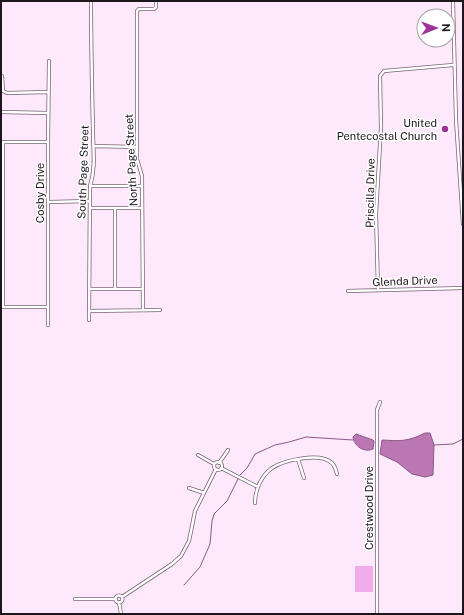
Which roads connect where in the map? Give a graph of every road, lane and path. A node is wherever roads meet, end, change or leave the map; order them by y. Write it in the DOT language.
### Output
graph roads {
  1 [pos="92,1"];
  2 [pos="156,1"];
  3 [pos="453,1"];
  4 [pos="49,60"];
  5 [pos="453,65"];
  6 [pos="2,76"];
  7 [pos="48,92"];
  8 [pos="1,112"];
  9 [pos="48,113"];
  10 [pos="2,142"];
  11 [pos="48,142"];
  12 [pos="94,146"];
  13 [pos="137,147"];
  14 [pos="90,186"];
  15 [pos="142,186"];
  16 [pos="90,201"];
  17 [pos="48,202"];
  18 [pos="90,208"];
  19 [pos="115,208"];
  20 [pos="142,208"];
  21 [pos="463,224"];
  22 [pos="463,288"];
  23 [pos="89,289"];
  24 [pos="115,289"];
  25 [pos="142,289"];
  26 [pos="378,290"];
  27 [pos="348,291"];
  28 [pos="2,306"];
  29 [pos="48,307"];
  30 [pos="143,310"];
  31 [pos="160,310"];
  32 [pos="89,311"];
  33 [pos="89,320"];
  34 [pos="48,325"];
  35 [pos="380,402"];
  36 [pos="228,450"];
  37 [pos="198,455"];
  38 [pos="298,458"];
  39 [pos="219,463"];
  40 [pos="214,464"];
  41 [pos="221,468"];
  42 [pos="216,469"];
  43 [pos="336,474"];
  44 [pos="304,478"];
  45 [pos="258,487"];
  46 [pos="189,488"];
  47 [pos="204,493"];
  48 [pos="255,503"];
  49 [pos="122,597"];
  50 [pos="115,598"];
  51 [pos="75,599"];
  52 [pos="119,602"];
  53 [pos="121,614"];
  54 [pos="377,614"];
  1 -- 12 [label="street, South Page Street"];
  2 -- 13 [label="street, North Page Street"];
  3 -- 5 [label="street"];
  4 -- 7 [label="street, Cosby Drive"];
  5 -- 21 [label="street"];
  5 -- 26 [label="street, Priscilla Drive"];
  6 -- 7 [label="street"];
  7 -- 9 [label="street, Cosby Drive"];
  8 -- 9 [label="street"];
  9 -- 11 [label="street, Cosby Drive"];
  10 -- 11 [label="street"];
  10 -- 28 [label="street"];
  11 -- 17 [label="street, Cosby Drive"];
  12 -- 13 [label="street"];
  12 -- 14 [label="street, South Page Street"];
  13 -- 15 [label="street, North Page Street"];
  14 -- 15 [label="street"];
  14 -- 16 [label="street, South Page Street"];
  15 -- 20 [label="street, North Page Street"];
  16 -- 17 [label="street"];
  16 -- 18 [label="street, South Page Street"];
  17 -- 29 [label="street, Cosby Drive"];
  18 -- 19 [label="street"];
  18 -- 23 [label="street, South Page Street"];
  19 -- 20 [label="street"];
  19 -- 24 [label="street"];
  20 -- 25 [label="street, North Page Street"];
  22 -- 26 [label="street, Glenda Drive"];
  23 -- 24 [label="street"];
  23 -- 32 [label="street, South Page Street"];
  24 -- 25 [label="street"];
  25 -- 30 [label="street, North Page Street"];
  26 -- 27 [label="street, Glenda Drive"];
  28 -- 29 [label="street"];
  29 -- 34 [label="street, Cosby Drive"];
  30 -- 31 [label="street"];
  30 -- 32 [label="street"];
  32 -- 33 [label="street, South Page Street"];
  35 -- 54 [label="street, Crestwood Drive"];
  36 -- 39 [label="street"];
  37 -- 40 [label="street"];
  38 -- 43 [label="street"];
  38 -- 44 [label="street"];
  38 -- 45 [label="street"];
  39 -- 40 [label="street"];
  39 -- 41 [label="street"];
  40 -- 42 [label="street"];
  41 -- 42 [label="street"];
  41 -- 45 [label="street"];
  42 -- 47 [label="street"];
  45 -- 48 [label="street"];
  46 -- 47 [label="street"];
  47 -- 49 [label="street"];
  49 -- 50 [label="street"];
  49 -- 52 [label="street"];
  50 -- 51 [label="street"];
  50 -- 52 [label="street"];
  52 -- 53 [label="street"];
}
